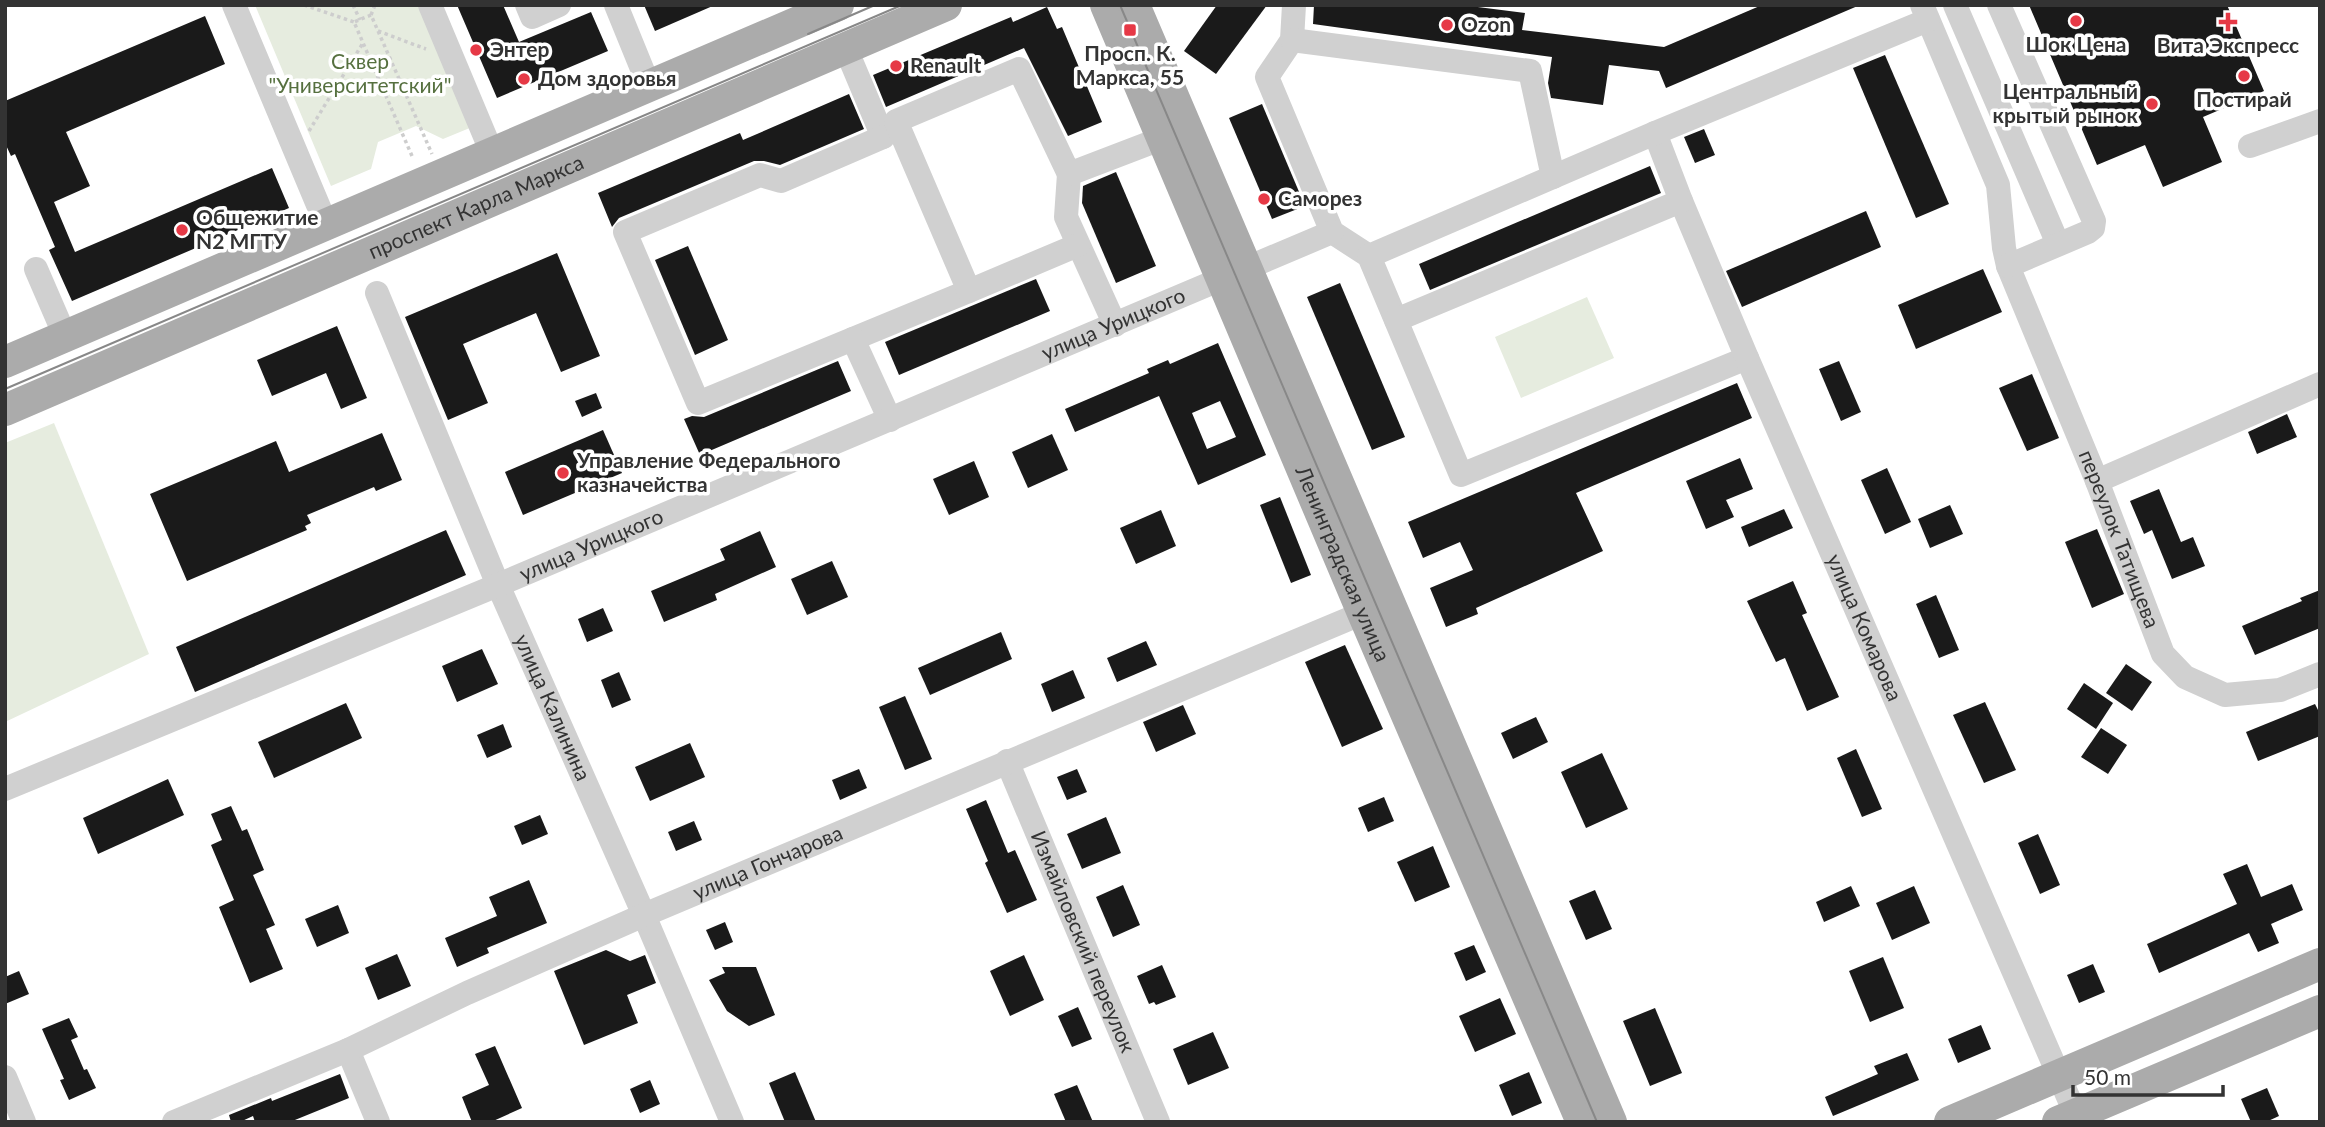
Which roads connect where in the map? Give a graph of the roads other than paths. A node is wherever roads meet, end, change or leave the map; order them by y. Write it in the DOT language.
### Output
graph roads {
  1 [pos="234,5"];
  2 [pos="430,5"];
  3 [pos="527,5"];
  4 [pos="559,5"];
  5 [pos="616,5"];
  6 [pos="838,5"];
  7 [pos="946,5"];
  8 [pos="1106,5"];
  9 [pos="1134,5"];
  10 [pos="1294,5"];
  11 [pos="1955,5"];
  12 [pos="1999,5"];
  13 [pos="1925,13"];
  14 [pos="1292,40"];
  15 [pos="846,49"];
  16 [pos="649,86"];
  17 [pos="2320,121"];
  18 [pos="890,129"];
  19 [pos="1655,133"];
  20 [pos="1163,138"];
  21 [pos="2250,146"];
  22 [pos="492,153"];
  23 [pos="1069,174"];
  24 [pos="1553,177"];
  25 [pos="1681,201"];
  26 [pos="326,224"];
  27 [pos="1332,232"];
  28 [pos="1078,244"];
  29 [pos="2058,244"];
  30 [pos="1369,256"];
  31 [pos="344,264"];
  32 [pos="2008,266"];
  33 [pos="36,269"];
  34 [pos="1235,275"];
  35 [pos="969,291"];
  36 [pos="377,292"];
  37 [pos="1396,320"];
  38 [pos="1115,325"];
  39 [pos="65,336"];
  40 [pos="853,339"];
  41 [pos="1747,358"];
  42 [pos="5,362"];
  43 [pos="2320,384"];
  44 [pos="5,410"];
  45 [pos="890,420"];
  46 [pos="2097,481"];
  47 [pos="498,585"];
  48 [pos="1363,613"];
  49 [pos="2320,674"];
  50 [pos="1007,761"];
  51 [pos="5,789"];
  52 [pos="644,915"];
  53 [pos="2320,964"];
  54 [pos="2320,1011"];
  55 [pos="348,1049"];
  56 [pos="2060,1075"];
  57 [pos="5,1077"];
  58 [pos="2071,1119"];
  59 [pos="24,1122"];
  60 [pos="174,1122"];
  61 [pos="378,1122"];
  62 [pos="732,1122"];
  63 [pos="1158,1122"];
  64 [pos="1583,1122"];
  65 [pos="1611,1122"];
  66 [pos="1950,1122"];
  1 -- 26 [label="street"];
  2 -- 22 [label="street"];
  3 -- 4 [label="street"];
  5 -- 16 [label="street"];
  6 -- 16 [label="main road, проспект Карла Маркса"];
  7 -- 15 [label="main road, проспект Карла Маркса"];
  8 -- 20 [label="main road, Ленинградская улица"];
  9 -- 34 [label="main road, Ленинградская улица"];
  10 -- 14 [label="street"];
  11 -- 29 [label="street"];
  12 -- 29 [label="street"];
  13 -- 19 [label="street"];
  13 -- 32 [label="street, переулок Татищева"];
  14 -- 24 [label="street"];
  14 -- 27 [label="street"];
  15 -- 18 [label="street"];
  15 -- 31 [label="main road, проспект Карла Маркса"];
  16 -- 22 [label="main road, проспект Карла Маркса"];
  17 -- 21 [label="street"];
  18 -- 23 [label="street"];
  18 -- 35 [label="street"];
  18 -- 40 [label="street"];
  19 -- 24 [label="street"];
  19 -- 25 [label="street, улица Комарова"];
  20 -- 23 [label="street"];
  20 -- 34 [label="main road, Ленинградская улица"];
  22 -- 26 [label="main road, проспект Карла Маркса"];
  23 -- 28 [label="street"];
  24 -- 30 [label="street"];
  25 -- 37 [label="street"];
  25 -- 41 [label="street, улица Комарова"];
  26 -- 31 [label="main road"];
  26 -- 39 [label="main road, проспект Карла Маркса"];
  27 -- 30 [label="street"];
  27 -- 34 [label="street, улица Урицкого"];
  28 -- 35 [label="street"];
  28 -- 38 [label="street"];
  29 -- 32 [label="street"];
  30 -- 37 [label="street"];
  31 -- 44 [label="main road, проспект Карла Маркса"];
  32 -- 46 [label="street, переулок Татищева"];
  33 -- 39 [label="street"];
  34 -- 38 [label="street, улица Урицкого"];
  34 -- 48 [label="main road, Ленинградская улица"];
  34 -- 65 [label="main road, Ленинградская улица"];
  35 -- 40 [label="street"];
  36 -- 47 [label="street, улица Калинина"];
  37 -- 41 [label="street"];
  38 -- 45 [label="street, улица Урицкого"];
  39 -- 42 [label="main road, проспект Карла Маркса"];
  40 -- 45 [label="street"];
  41 -- 56 [label="street, улица Комарова"];
  43 -- 46 [label="street"];
  45 -- 47 [label="street, улица Урицкого"];
  46 -- 49 [label="street, переулок Татищева"];
  47 -- 51 [label="street, улица Урицкого"];
  47 -- 52 [label="street, улица Калинина"];
  48 -- 50 [label="street, улица Гончарова"];
  48 -- 64 [label="main road, Ленинградская улица"];
  50 -- 52 [label="street, улица Гончарова"];
  50 -- 63 [label="street, Измайловский переулок"];
  52 -- 55 [label="street, улица Гончарова"];
  52 -- 62 [label="street, улица Калинина"];
  53 -- 56 [label="main road"];
  54 -- 58 [label="main road"];
  55 -- 60 [label="street, улица Гончарова"];
  55 -- 61 [label="street"];
  56 -- 58 [label="street, улица Комарова"];
  56 -- 66 [label="main road"];
  57 -- 59 [label="street"];
}
